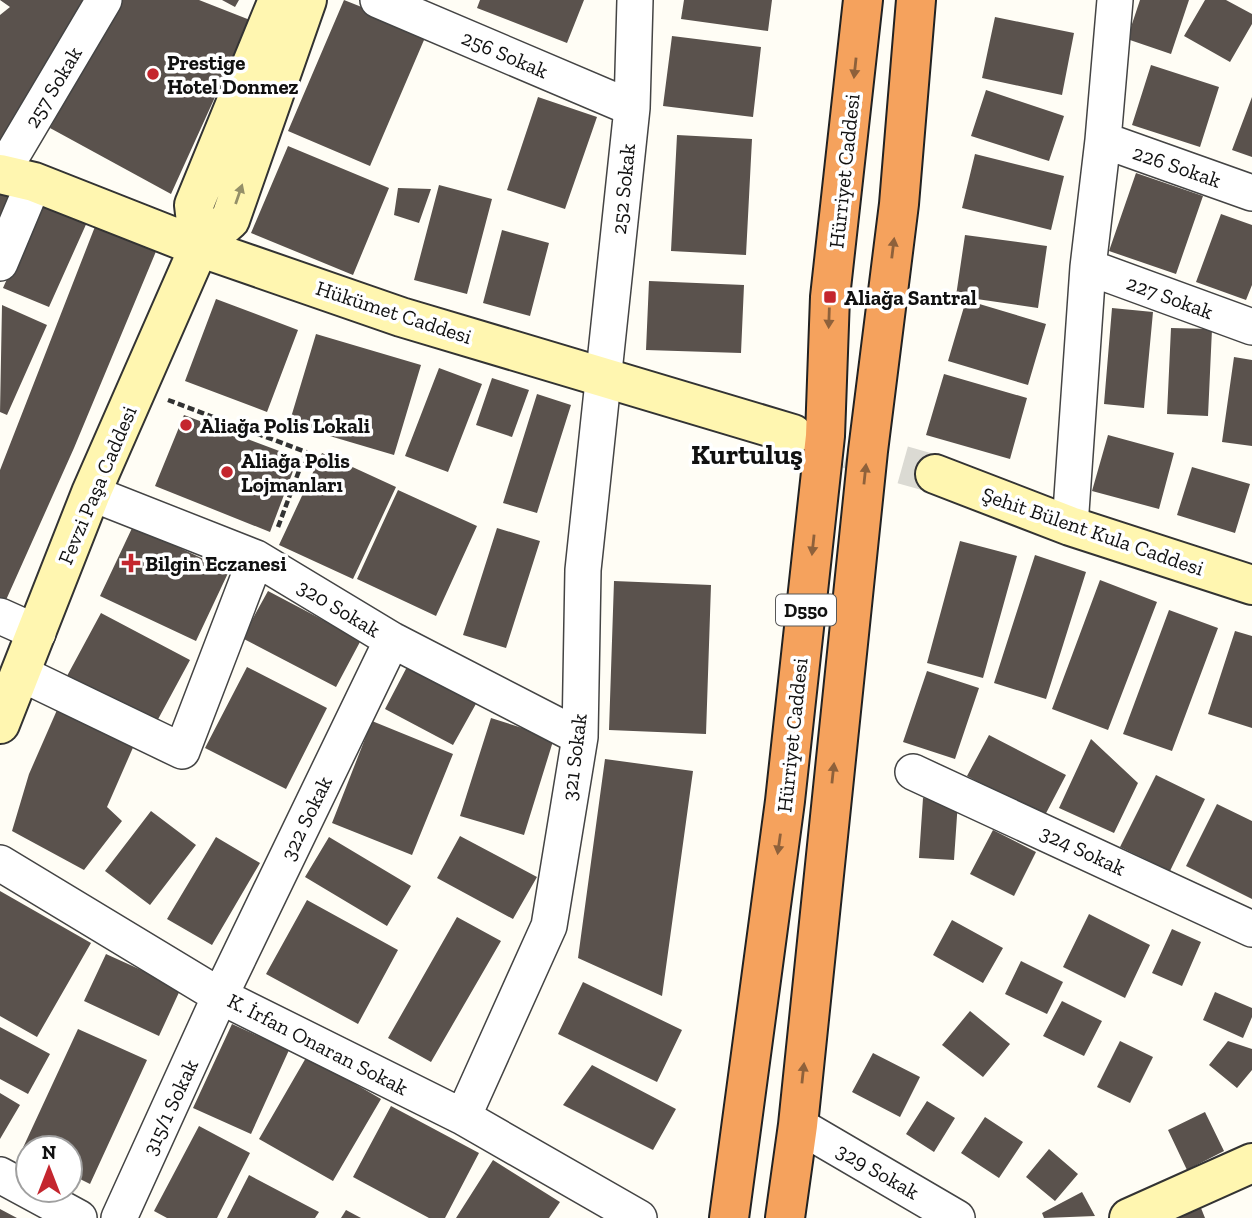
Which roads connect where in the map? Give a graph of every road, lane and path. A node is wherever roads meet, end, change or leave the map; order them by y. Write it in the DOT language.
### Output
graph roads {
  1 [pos="104,0"];
  2 [pos="278,0"];
  3 [pos="307,0"];
  4 [pos="378,0"];
  5 [pos="635,0"];
  6 [pos="863,0"];
  7 [pos="916,0"];
  8 [pos="1115,0"];
  9 [pos="632,108"];
  10 [pos="1103,140"];
  11 [pos="12,177"];
  12 [pos="1252,192"];
  13 [pos="199,247"];
  14 [pos="0,263"];
  15 [pos="1088,267"];
  16 [pos="1252,327"];
  17 [pos="604,378"];
  18 [pos="137,389"];
  19 [pos="793,434"];
  20 [pos="935,474"];
  21 [pos="91,493"];
  22 [pos="1070,526"];
  23 [pos="278,527"];
  24 [pos="256,558"];
  25 [pos="1252,585"];
  26 [pos="0,615"];
  27 [pos="38,633"];
  28 [pos="392,640"];
  29 [pos="20,673"];
  30 [pos="0,724"];
  31 [pos="580,737"];
  32 [pos="913,772"];
  33 [pos="0,863"];
  34 [pos="1252,929"];
  35 [pos="220,996"];
  36 [pos="463,1117"];
  37 [pos="798,1125"];
  38 [pos="1252,1163"];
  39 [pos="0,1175"];
  40 [pos="788,1208"];
  41 [pos="79,1218"];
  42 [pos="119,1218"];
  43 [pos="639,1218"];
  44 [pos="729,1218"];
  45 [pos="957,1218"];
  46 [pos="1129,1218"];
  1 -- 11 [label="street, 257 Sokak"];
  2 -- 13 [label="street"];
  13 -- 3 [label="street, Fevzi Paşa Caddesi, one-way"];
  4 -- 9 [label="street, 256 Sokak"];
  5 -- 9 [label="street, 252 Sokak"];
  6 -- 44 [label="highway, Hürriyet Caddesi / D550, one-way"];
  37 -- 7 [label="highway, D550, one-way"];
  8 -- 10 [label="street"];
  9 -- 17 [label="street, 252 Sokak"];
  10 -- 12 [label="street, 226 Sokak"];
  10 -- 15 [label="street"];
  11 -- 13 [label="street, Hükümet Caddesi"];
  11 -- 14 [label="street, 257 Sokak"];
  13 -- 17 [label="street, Hükümet Caddesi"];
  13 -- 18 [label="street, Fevzi Paşa Caddesi"];
  15 -- 16 [label="street, 227 Sokak"];
  15 -- 22 [label="street"];
  17 -- 19 [label="street, Hükümet Caddesi"];
  17 -- 31 [label="street, 321 Sokak"];
  18 -- 21 [label="street, Fevzi Paşa Caddesi"];
  18 -- 23 [label="path"];
  20 -- 22 [label="street, Şehit Bülent Kula Caddesi"];
  21 -- 24 [label="street, 320 Sokak"];
  21 -- 27 [label="street, Fevzi Paşa Caddesi"];
  22 -- 25 [label="street, Şehit Bülent Kula Caddesi"];
  24 -- 28 [label="street, 320 Sokak"];
  24 -- 29 [label="street"];
  26 -- 27 [label="street"];
  27 -- 29 [label="street, Fevzi Paşa Caddesi"];
  28 -- 31 [label="street, 320 Sokak"];
  28 -- 35 [label="street, 322 Sokak"];
  29 -- 30 [label="street, Fevzi Paşa Caddesi"];
  31 -- 36 [label="street, 321 Sokak"];
  32 -- 34 [label="street, 324 Sokak"];
  33 -- 35 [label="street, K. İrfan Onaran Sokak"];
  35 -- 36 [label="street, K. İrfan Onaran Sokak"];
  35 -- 42 [label="street, 315/1 Sokak"];
  36 -- 43 [label="street, K. İrfan Onaran Sokak"];
  37 -- 40 [label="highway, D550"];
  37 -- 45 [label="street, 329 Sokak"];
  38 -- 46 [label="street"];
  39 -- 41 [label="street"];
}
